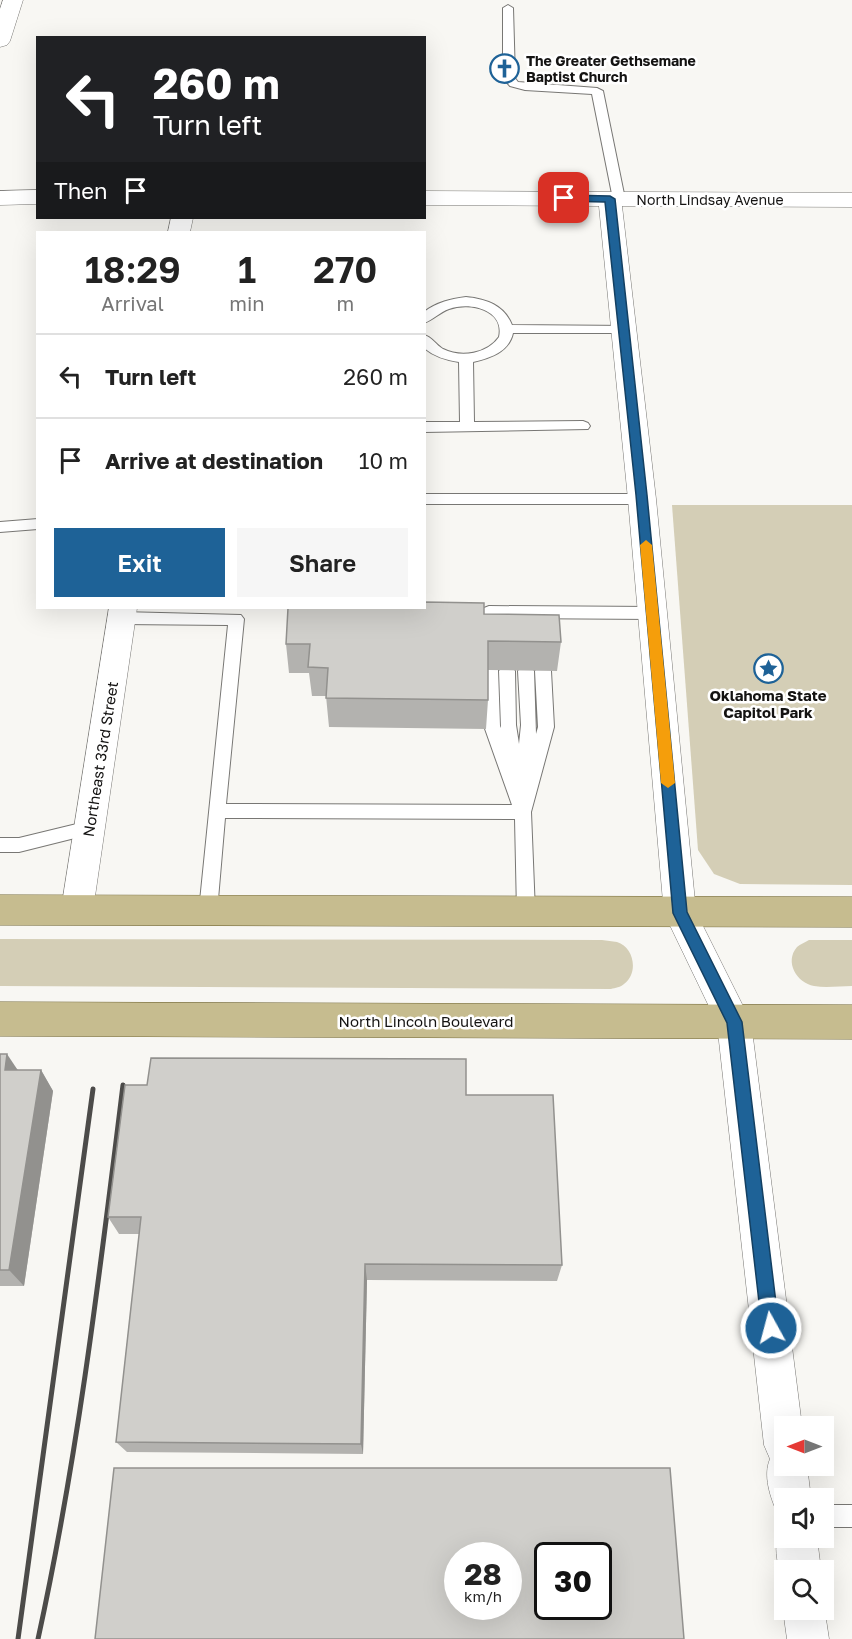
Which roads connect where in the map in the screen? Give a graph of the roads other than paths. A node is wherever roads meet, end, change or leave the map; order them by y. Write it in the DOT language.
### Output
graph roads {
  1 [pos="12,0"];
  2 [pos="508,8"];
  3 [pos="0,41"];
  4 [pos="36,197"];
  5 [pos="0,198"];
  6 [pos="426,198"];
  7 [pos="614,199"];
  8 [pos="852,200"];
  9 [pos="426,317"];
  10 [pos="506,329"];
  11 [pos="624,329"];
  12 [pos="426,341"];
  13 [pos="466,358"];
  14 [pos="583,426"];
  15 [pos="426,427"];
  16 [pos="467,427"];
  17 [pos="426,499"];
  18 [pos="642,500"];
  19 [pos="36,524"];
  20 [pos="0,527"];
  21 [pos="122,613"];
  22 [pos="653,613"];
  23 [pos="490,643"];
  24 [pos="490,670"];
  25 [pos="507,671"];
  26 [pos="526,671"];
  27 [pos="543,671"];
  28 [pos="218,811"];
  29 [pos="523,812"];
  30 [pos="89,828"];
  31 [pos="0,845"];
  32 [pos="0,910"];
  33 [pos="77,910"];
  34 [pos="208,911"];
  35 [pos="526,912"];
  36 [pos="852,912"];
  37 [pos="680,913"];
  38 [pos="0,1019"];
  39 [pos="734,1022"];
  40 [pos="852,1022"];
  41 [pos="781,1416"];
  42 [pos="834,1516"];
  43 [pos="852,1516"];
  44 [pos="805,1620"];
  45 [pos="808,1639"];
  1 -- 3 [label="street"];
  2 -- 7 [label="lane"];
  4 -- 5 [label="street"];
  6 -- 7 [label="street, North Lindsay Avenue"];
  7 -- 8 [label="street, North Lindsay Avenue"];
  7 -- 11 [label="street"];
  9 -- 10 [label="lane"];
  10 -- 11 [label="lane"];
  10 -- 13 [label="lane"];
  11 -- 18 [label="street"];
  12 -- 13 [label="lane"];
  13 -- 16 [label="lane"];
  14 -- 16 [label="lane"];
  15 -- 16 [label="lane"];
  17 -- 18 [label="lane"];
  18 -- 22 [label="street"];
  19 -- 20 [label="lane"];
  21 -- 28 [label="lane"];
  21 -- 30 [label="street, Northeast 33rd Street"];
  22 -- 23 [label="lane"];
  22 -- 37 [label="street"];
  24 -- 29 [label="lane"];
  25 -- 29 [label="lane"];
  26 -- 29 [label="lane"];
  27 -- 29 [label="lane"];
  28 -- 29 [label="lane"];
  28 -- 34 [label="lane"];
  29 -- 35 [label="lane"];
  30 -- 31 [label="lane"];
  30 -- 33 [label="street, Northeast 33rd Street"];
  32 -- 33 [label="main road"];
  33 -- 34 [label="main road"];
  34 -- 35 [label="main road"];
  35 -- 37 [label="main road"];
  36 -- 37 [label="main road"];
  37 -- 39 [label="street"];
  38 -- 39 [label="main road, North Lincoln Boulevard"];
  39 -- 40 [label="main road, North Lincoln Boulevard"];
  39 -- 41 [label="street"];
  42 -- 43 [label="lane"];
  44 -- 45 [label="street"];
}
